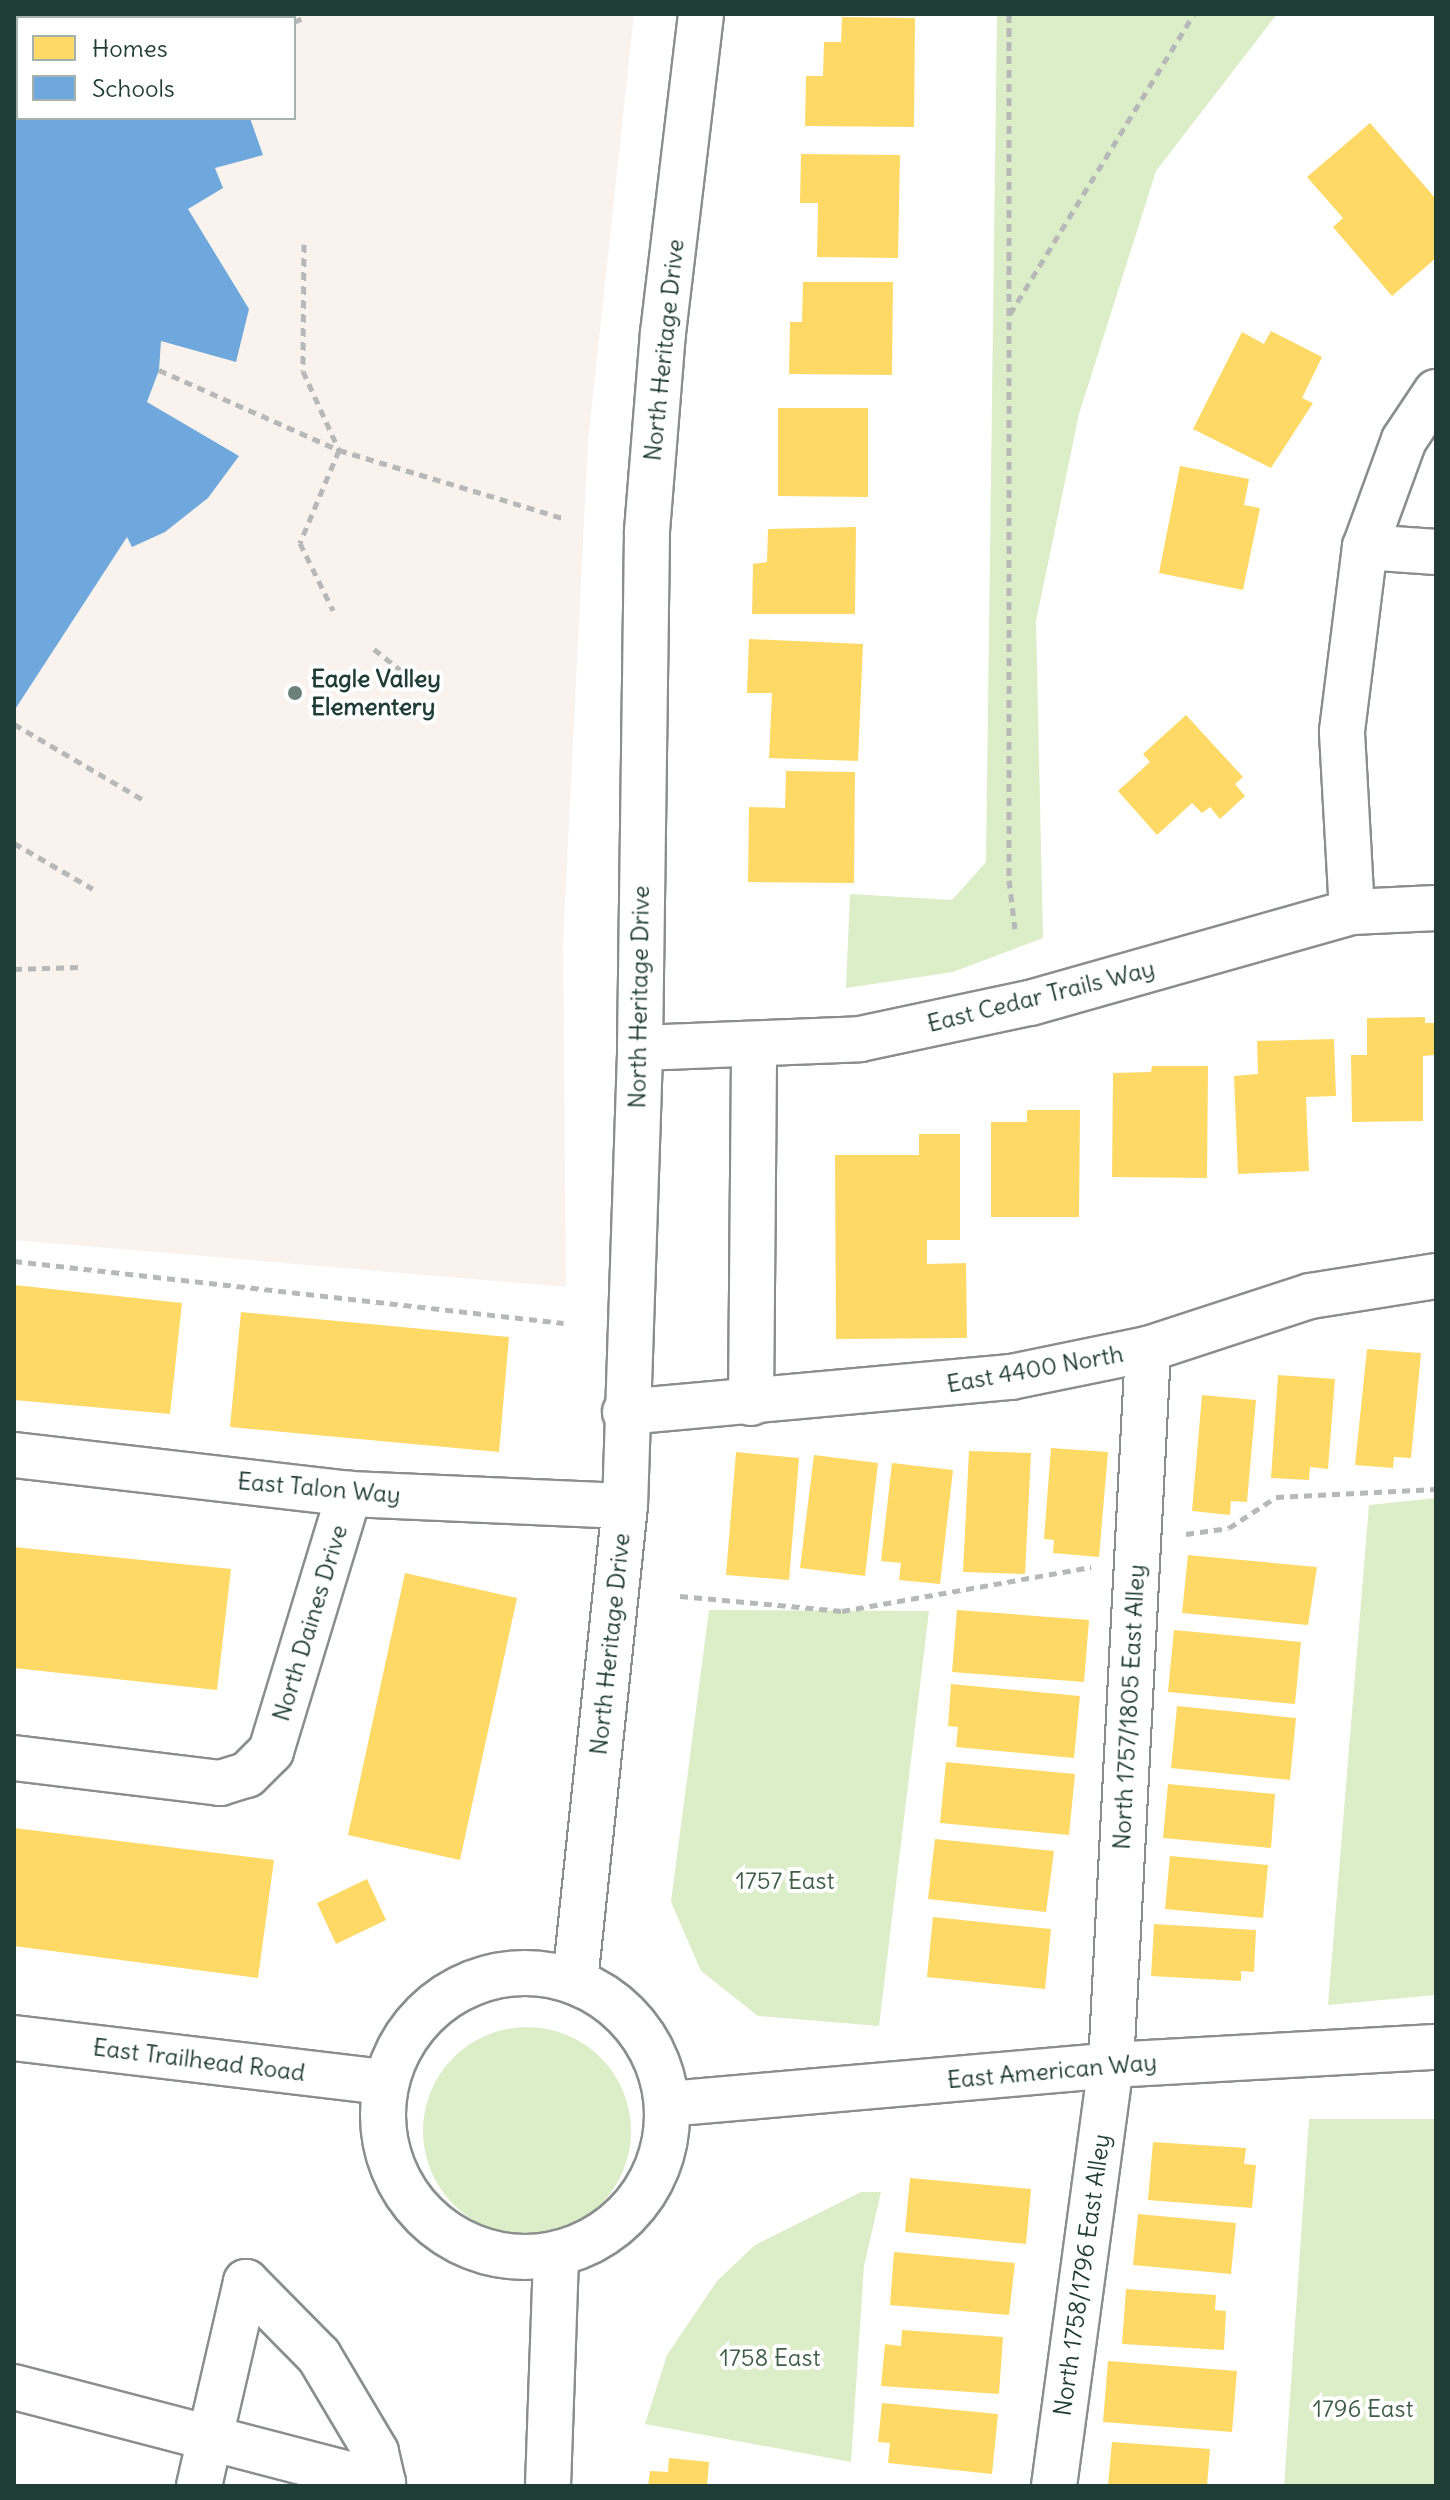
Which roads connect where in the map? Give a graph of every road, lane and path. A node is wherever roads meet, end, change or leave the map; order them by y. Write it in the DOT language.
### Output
graph roads {
  1 [pos="701,14"];
  2 [pos="1009,14"];
  3 [pos="1194,14"];
  4 [pos="306,17"];
  5 [pos="296,21"];
  6 [pos="304,244"];
  7 [pos="1009,315"];
  8 [pos="159,370"];
  9 [pos="1436,392"];
  10 [pos="339,450"];
  11 [pos="563,518"];
  12 [pos="1365,547"];
  13 [pos="1436,552"];
  14 [pos="333,610"];
  15 [pos="374,649"];
  16 [pos="418,684"];
  17 [pos="14,724"];
  18 [pos="145,801"];
  19 [pos="14,843"];
  20 [pos="93,889"];
  21 [pos="1436,908"];
  22 [pos="1352,912"];
  23 [pos="1015,929"];
  24 [pos="79,967"];
  25 [pos="14,969"];
  26 [pos="754,1044"];
  27 [pos="640,1048"];
  28 [pos="14,1261"];
  29 [pos="1436,1276"];
  30 [pos="564,1323"];
  31 [pos="1148,1349"];
  32 [pos="751,1403"];
  33 [pos="625,1412"];
  34 [pos="14,1455"];
  35 [pos="1436,1489"];
  36 [pos="349,1494"];
  37 [pos="625,1506"];
  38 [pos="1169,1537"];
  39 [pos="1099,1566"];
  40 [pos="680,1596"];
  41 [pos="14,1758"];
  42 [pos="575,1981"];
  43 [pos="14,2038"];
  44 [pos="1436,2047"];
  45 [pos="1111,2065"];
  46 [pos="385,2082"];
  47 [pos="668,2104"];
  48 [pos="556,2254"];
  49 [pos="14,2387"];
  50 [pos="210,2438"];
  51 [pos="199,2486"];
  52 [pos="548,2486"];
  53 [pos="1054,2486"];
  1 -- 27 [label="street, North Heritage Drive"];
  2 -- 7 [label="path"];
  3 -- 7 [label="path"];
  4 -- 5 [label="path"];
  6 -- 10 [label="path"];
  7 -- 23 [label="path"];
  8 -- 10 [label="path"];
  9 -- 12 [label="street"];
  10 -- 11 [label="path"];
  10 -- 14 [label="path"];
  12 -- 13 [label="street"];
  12 -- 22 [label="street"];
  15 -- 16 [label="path"];
  17 -- 18 [label="path"];
  19 -- 20 [label="path"];
  21 -- 22 [label="street, East Cedar Trails Way"];
  22 -- 26 [label="street, East Cedar Trails Way"];
  24 -- 25 [label="path"];
  26 -- 27 [label="street, East Cedar Trails Way"];
  26 -- 32 [label="street"];
  27 -- 33 [label="street, North Heritage Drive"];
  28 -- 30 [label="path"];
  29 -- 31 [label="street, East 4400 North"];
  31 -- 32 [label="street, East 4400 North"];
  31 -- 45 [label="street, North 1757/1805 East Alley"];
  32 -- 33 [label="street, East 4400 North"];
  33 -- 37 [label="street, North Heritage Drive"];
  34 -- 36 [label="street, East Talon Way"];
  35 -- 38 [label="path"];
  36 -- 37 [label="street, East Talon Way"];
  36 -- 41 [label="street, North Daines Drive"];
  37 -- 42 [label="street, North Heritage Drive"];
  39 -- 40 [label="path"];
  42 -- 46 [label="street"];
  42 -- 47 [label="street"];
  43 -- 46 [label="street, East Trailhead Road"];
  44 -- 45 [label="street, East American Way"];
  45 -- 47 [label="street, East American Way"];
  45 -- 53 [label="street, North 1758/1796 East Alley"];
  46 -- 48 [label="street"];
  47 -- 48 [label="street"];
  48 -- 52 [label="street"];
  49 -- 50 [label="street"];
  50 -- 50 [label="street"];
  50 -- 51 [label="street"];
}
